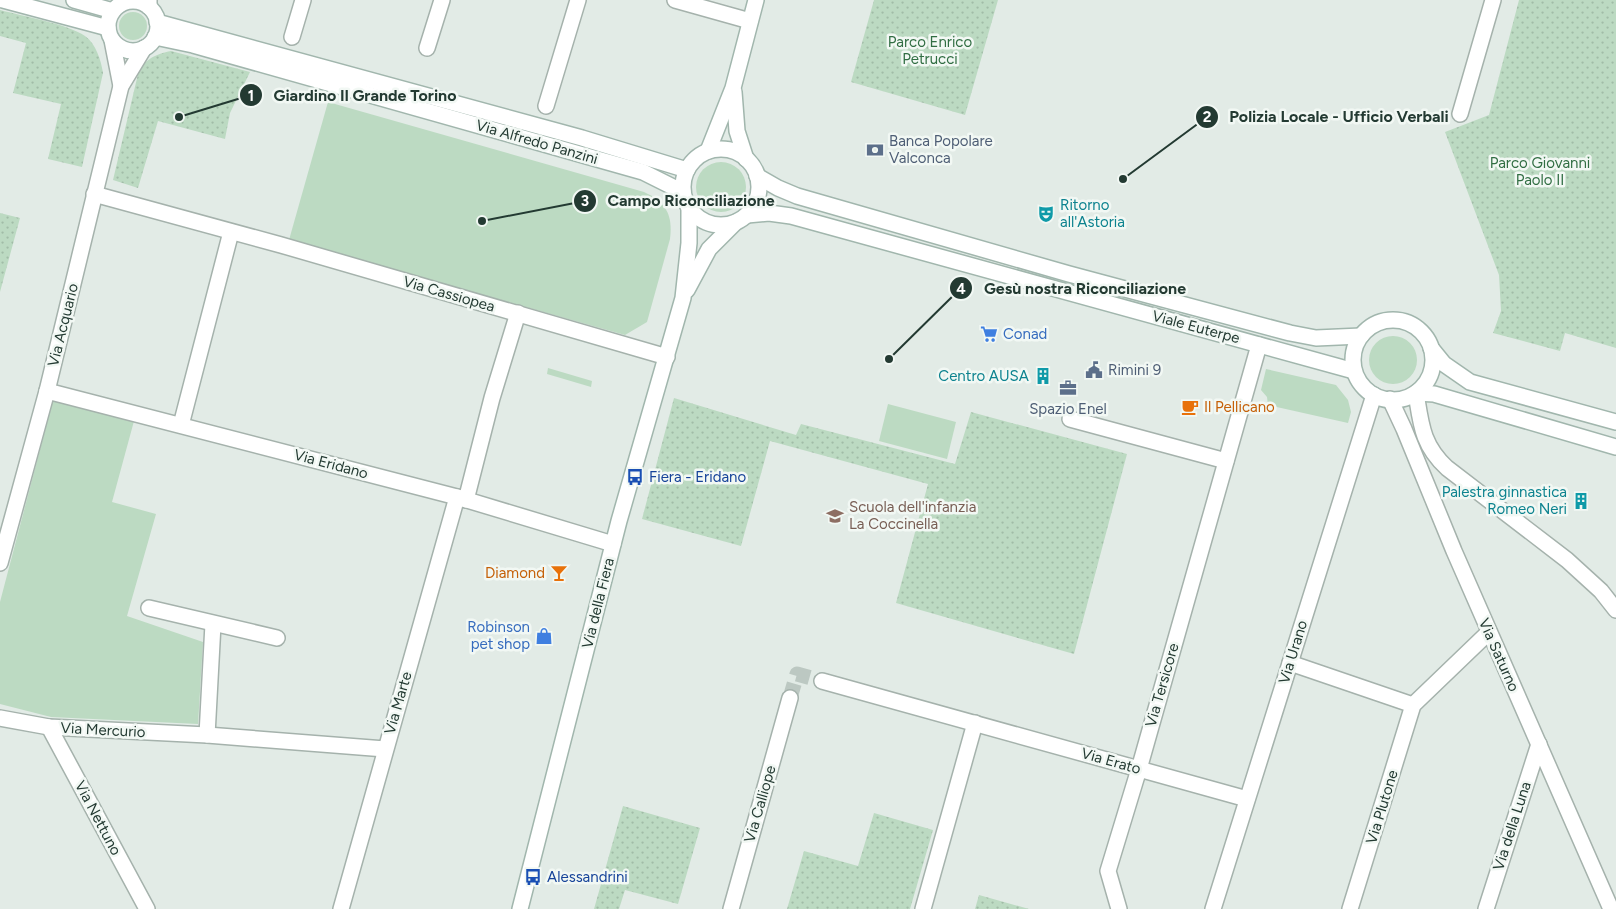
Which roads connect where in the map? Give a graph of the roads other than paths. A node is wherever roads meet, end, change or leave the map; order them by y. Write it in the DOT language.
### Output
graph roads {
  1 [pos="3,0"];
  2 [pos="74,0"];
  3 [pos="303,0"];
  4 [pos="442,0"];
  5 [pos="578,0"];
  6 [pos="675,0"];
  7 [pos="756,0"];
  8 [pos="1493,0"];
  9 [pos="149,4"];
  10 [pos="119,5"];
  11 [pos="750,21"];
  12 [pos="156,29"];
  13 [pos="110,34"];
  14 [pos="292,37"];
  15 [pos="144,48"];
  16 [pos="427,48"];
  17 [pos="121,86"];
  18 [pos="733,88"];
  19 [pos="546,106"];
  20 [pos="1460,114"];
  21 [pos="708,151"];
  22 [pos="746,159"];
  23 [pos="686,170"];
  24 [pos="757,176"];
  25 [pos="683,192"];
  26 [pos="94,194"];
  27 [pos="689,208"];
  28 [pos="741,218"];
  29 [pos="232,232"];
  30 [pos="683,298"];
  31 [pos="518,313"];
  32 [pos="1361,336"];
  33 [pos="1258,345"];
  34 [pos="1431,348"];
  35 [pos="667,356"];
  36 [pos="1354,371"];
  37 [pos="47,391"];
  38 [pos="1416,393"];
  39 [pos="1374,395"];
  40 [pos="1390,399"];
  41 [pos="1070,419"];
  42 [pos="1616,422"];
  43 [pos="181,425"];
  44 [pos="1616,447"];
  45 [pos="1226,462"];
  46 [pos="461,498"];
  47 [pos="613,544"];
  48 [pos="0,563"];
  49 [pos="149,608"];
  50 [pos="1616,610"];
  51 [pos="213,624"];
  52 [pos="1489,632"];
  53 [pos="278,638"];
  54 [pos="1290,663"];
  55 [pos="822,681"];
  56 [pos="790,698"];
  57 [pos="1413,705"];
  58 [pos="0,718"];
  59 [pos="975,723"];
  60 [pos="49,727"];
  61 [pos="207,736"];
  62 [pos="1539,744"];
  63 [pos="385,749"];
  64 [pos="1139,769"];
  65 [pos="1247,799"];
  66 [pos="146,909"];
  67 [pos="340,909"];
  68 [pos="520,909"];
  69 [pos="730,909"];
  70 [pos="923,909"];
  71 [pos="1119,909"];
  72 [pos="1213,909"];
  73 [pos="1350,909"];
  74 [pos="1486,909"];
  75 [pos="1611,909"];
  1 -- 13 [label="street"];
  2 -- 10 [label="street"];
  3 -- 14 [label="street"];
  4 -- 16 [label="street"];
  5 -- 19 [label="street"];
  6 -- 11 [label="street"];
  7 -- 11 [label="street"];
  8 -- 20 [label="street"];
  9 -- 10 [label="street"];
  9 -- 12 [label="street"];
  10 -- 13 [label="street"];
  11 -- 18 [label="street"];
  12 -- 15 [label="street"];
  12 -- 23 [label="street, Via Alfredo Panzini"];
  12 -- 25 [label="street, Via Alfredo Panzini"];
  13 -- 15 [label="street"];
  13 -- 17 [label="street, Via Acquario"];
  15 -- 17 [label="street, Via Acquario"];
  17 -- 26 [label="street, Via Acquario"];
  18 -- 21 [label="street"];
  18 -- 22 [label="street"];
  21 -- 22 [label="street"];
  21 -- 23 [label="street"];
  22 -- 24 [label="street"];
  23 -- 25 [label="street"];
  24 -- 28 [label="street"];
  24 -- 32 [label="street, Viale Euterpe"];
  25 -- 27 [label="street"];
  26 -- 29 [label="street, Via Cassiopea"];
  26 -- 37 [label="street, Via Acquario"];
  27 -- 28 [label="street"];
  27 -- 30 [label="street, Via della Fiera"];
  28 -- 30 [label="street, Via della Fiera"];
  28 -- 33 [label="street, Viale Euterpe"];
  29 -- 31 [label="street, Via Cassiopea"];
  29 -- 43 [label="street"];
  30 -- 35 [label="street, Via della Fiera"];
  31 -- 35 [label="street, Via Cassiopea"];
  31 -- 46 [label="street, Via Marte"];
  32 -- 34 [label="street"];
  32 -- 36 [label="street"];
  33 -- 36 [label="street, Viale Euterpe"];
  33 -- 45 [label="street, Via Tersicore"];
  34 -- 38 [label="street"];
  34 -- 42 [label="street"];
  35 -- 47 [label="street, Via della Fiera"];
  36 -- 39 [label="street"];
  37 -- 43 [label="street, Via Eridano"];
  37 -- 48 [label="street, Via Acquario"];
  38 -- 40 [label="street"];
  38 -- 44 [label="street"];
  38 -- 50 [label="street"];
  39 -- 40 [label="street"];
  39 -- 54 [label="street, Via Urano"];
  40 -- 52 [label="street, Via Saturno"];
  41 -- 45 [label="street"];
  43 -- 46 [label="street, Via Eridano"];
  45 -- 64 [label="street, Via Tersicore"];
  46 -- 47 [label="street, Via Eridano"];
  46 -- 63 [label="street, Via Marte"];
  47 -- 68 [label="street, Via della Fiera"];
  49 -- 51 [label="street"];
  51 -- 53 [label="street"];
  51 -- 61 [label="street"];
  52 -- 57 [label="street, Via Plutone"];
  52 -- 62 [label="street, Via Saturno"];
  54 -- 57 [label="street"];
  54 -- 65 [label="street, Via Urano"];
  55 -- 59 [label="street, Via Erato"];
  56 -- 69 [label="street, Via Calliope"];
  57 -- 73 [label="street, Via Plutone"];
  58 -- 60 [label="street, Via Mercurio"];
  59 -- 64 [label="street, Via Erato"];
  59 -- 70 [label="street"];
  60 -- 61 [label="street, Via Mercurio"];
  60 -- 66 [label="street, Via Nettuno"];
  61 -- 63 [label="street, Via Mercurio"];
  62 -- 74 [label="street, Via della Luna"];
  62 -- 75 [label="street, Via Saturno"];
  63 -- 67 [label="street, Via Marte"];
  64 -- 65 [label="street, Via Erato"];
  64 -- 71 [label="street, Via Tersicore"];
  65 -- 72 [label="street, Via Urano"];
}
